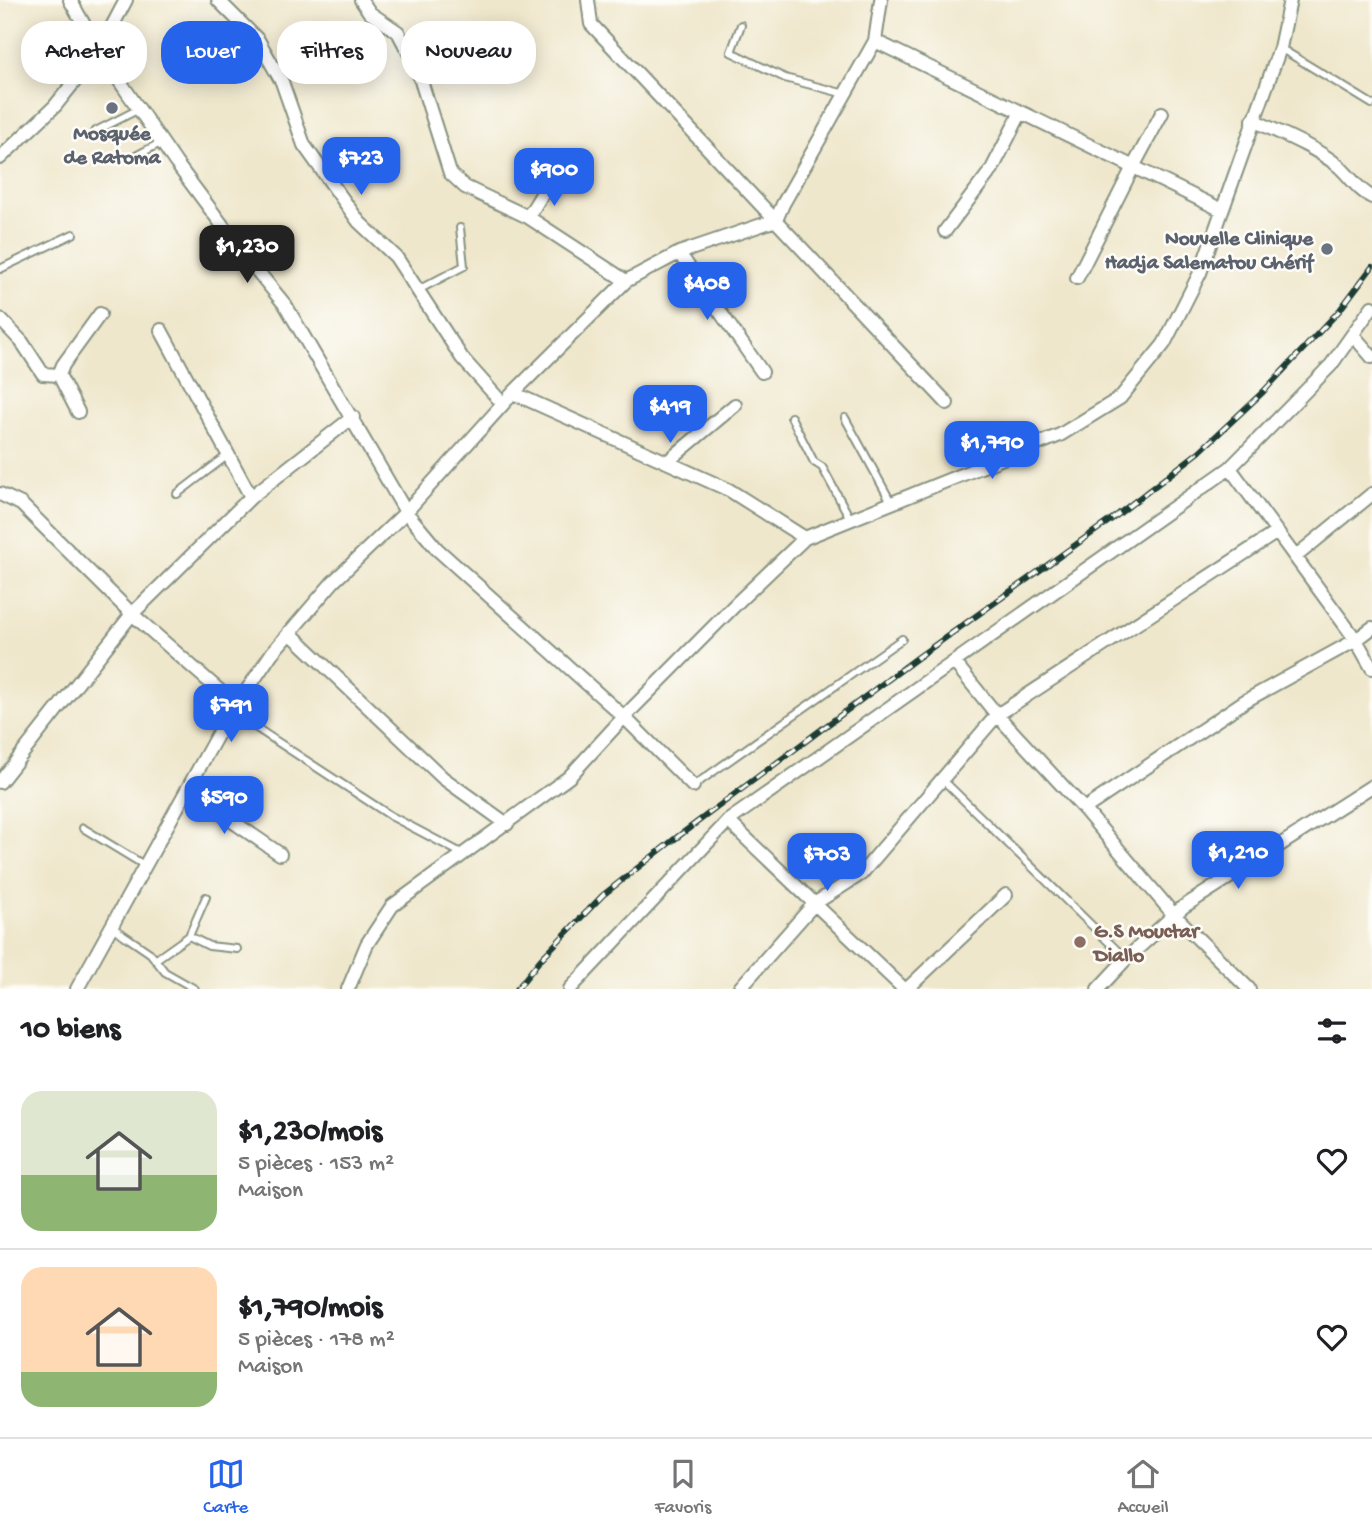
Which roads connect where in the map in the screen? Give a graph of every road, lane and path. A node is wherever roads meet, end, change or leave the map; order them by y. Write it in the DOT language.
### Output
graph roads {
  1 [pos="70,0"];
  2 [pos="126,0"];
  3 [pos="218,0"];
  4 [pos="361,0"];
  5 [pos="588,0"];
  6 [pos="881,0"];
  7 [pos="1290,0"];
  8 [pos="82,21"];
  9 [pos="115,21"];
  10 [pos="741,25"];
  11 [pos="874,41"];
  12 [pos="1280,47"];
  13 [pos="73,84"];
  14 [pos="122,84"];
  15 [pos="845,94"];
  16 [pos="1372,104"];
  17 [pos="139,108"];
  18 [pos="1021,112"];
  19 [pos="1163,113"];
  20 [pos="1254,120"];
  21 [pos="94,132"];
  22 [pos="162,142"];
  23 [pos="0,158"];
  24 [pos="132,158"];
  25 [pos="1133,166"];
  26 [pos="550,181"];
  27 [pos="1372,197"];
  28 [pos="1222,209"];
  29 [pos="528,217"];
  30 [pos="776,220"];
  31 [pos="460,228"];
  32 [pos="945,230"];
  33 [pos="73,234"];
  34 [pos="679,253"];
  35 [pos="0,269"];
  36 [pos="1077,278"];
  37 [pos="626,281"];
  38 [pos="418,290"];
  39 [pos="1372,307"];
  40 [pos="100,314"];
  41 [pos="0,319"];
  42 [pos="160,330"];
  43 [pos="1353,335"];
  44 [pos="1372,357"];
  45 [pos="762,372"];
  46 [pos="58,375"];
  47 [pos="513,393"];
  48 [pos="947,403"];
  49 [pos="503,404"];
  50 [pos="735,404"];
  51 [pos="78,412"];
  52 [pos="353,417"];
  53 [pos="791,417"];
  54 [pos="845,418"];
  55 [pos="228,455"];
  56 [pos="667,462"];
  57 [pos="1230,468"];
  58 [pos="0,494"];
  59 [pos="177,494"];
  60 [pos="1372,494"];
  61 [pos="251,497"];
  62 [pos="892,503"];
  63 [pos="406,512"];
  64 [pos="851,520"];
  65 [pos="1277,532"];
  66 [pos="805,538"];
  67 [pos="1295,557"];
  68 [pos="132,614"];
  69 [pos="1372,628"];
  70 [pos="289,632"];
  71 [pos="902,639"];
  72 [pos="1356,640"];
  73 [pos="955,663"];
  74 [pos="1372,668"];
  75 [pos="234,709"];
  76 [pos="997,715"];
  77 [pos="624,717"];
  78 [pos="943,780"];
  79 [pos="0,782"];
  80 [pos="693,786"];
  81 [pos="1372,786"];
  82 [pos="187,790"];
  83 [pos="1084,809"];
  84 [pos="728,821"];
  85 [pos="507,824"];
  86 [pos="83,828"];
  87 [pos="281,854"];
  88 [pos="463,854"];
  89 [pos="146,866"];
  90 [pos="1006,895"];
  91 [pos="206,897"];
  92 [pos="814,904"];
  93 [pos="1174,915"];
  94 [pos="112,927"];
  95 [pos="189,936"];
  96 [pos="237,949"];
  97 [pos="1126,959"];
  98 [pos="155,960"];
  99 [pos="572,988"];
  100 [pos="77,989"];
  101 [pos="195,989"];
  102 [pos="348,989"];
  103 [pos="739,989"];
  104 [pos="906,989"];
  105 [pos="1098,989"];
  106 [pos="1249,989"];
  1 -- 8 [label="street"];
  2 -- 9 [label="street"];
  3 -- 38 [label="street"];
  4 -- 29 [label="street"];
  5 -- 30 [label="street"];
  6 -- 11 [label="street"];
  7 -- 12 [label="street"];
  10 -- 15 [label="lane"];
  11 -- 15 [label="street"];
  11 -- 18 [label="street"];
  12 -- 16 [label="lane"];
  12 -- 20 [label="street"];
  13 -- 23 [label="street"];
  14 -- 17 [label="street"];
  15 -- 30 [label="street"];
  17 -- 21 [label="lane"];
  17 -- 22 [label="street"];
  18 -- 25 [label="street"];
  18 -- 32 [label="street"];
  19 -- 25 [label="street"];
  20 -- 27 [label="street"];
  20 -- 28 [label="street"];
  22 -- 24 [label="lane"];
  22 -- 52 [label="street"];
  25 -- 28 [label="street"];
  25 -- 36 [label="street"];
  26 -- 29 [label="street"];
  28 -- 62 [label="street"];
  29 -- 37 [label="street"];
  30 -- 34 [label="street"];
  30 -- 48 [label="street"];
  31 -- 38 [label="lane"];
  33 -- 35 [label="lane"];
  34 -- 37 [label="street"];
  34 -- 45 [label="street"];
  37 -- 47 [label="street"];
  38 -- 49 [label="street"];
  39 -- 43 [label="street"];
  40 -- 46 [label="street"];
  41 -- 46 [label="street"];
  42 -- 55 [label="street"];
  43 -- 44 [label="street"];
  43 -- 57 [label="street"];
  46 -- 51 [label="street"];
  47 -- 49 [label="street"];
  47 -- 56 [label="street"];
  49 -- 63 [label="street"];
  50 -- 56 [label="street"];
  52 -- 61 [label="street"];
  52 -- 63 [label="street"];
  53 -- 64 [label="lane"];
  54 -- 62 [label="lane"];
  55 -- 59 [label="lane"];
  55 -- 61 [label="street"];
  56 -- 66 [label="street"];
  57 -- 65 [label="street"];
  57 -- 73 [label="street"];
  58 -- 68 [label="street"];
  60 -- 67 [label="street"];
  61 -- 68 [label="street"];
  62 -- 64 [label="street"];
  63 -- 70 [label="street"];
  63 -- 77 [label="street"];
  64 -- 66 [label="street"];
  65 -- 67 [label="street"];
  65 -- 76 [label="street"];
  66 -- 77 [label="street"];
  67 -- 72 [label="street"];
  68 -- 75 [label="street"];
  68 -- 79 [label="street"];
  69 -- 72 [label="street"];
  70 -- 75 [label="street"];
  70 -- 85 [label="street"];
  71 -- 80 [label="lane"];
  72 -- 74 [label="street"];
  72 -- 83 [label="street"];
  73 -- 76 [label="street"];
  73 -- 84 [label="street"];
  75 -- 82 [label="street"];
  75 -- 88 [label="lane"];
  76 -- 78 [label="street"];
  76 -- 83 [label="street"];
  77 -- 80 [label="street"];
  77 -- 85 [label="street"];
  78 -- 92 [label="street"];
  78 -- 97 [label="lane"];
  81 -- 93 [label="street"];
  82 -- 87 [label="street"];
  82 -- 89 [label="street"];
  83 -- 93 [label="street"];
  84 -- 92 [label="street"];
  84 -- 99 [label="street"];
  85 -- 88 [label="street"];
  86 -- 89 [label="lane"];
  88 -- 102 [label="street"];
  89 -- 94 [label="street"];
  90 -- 104 [label="street"];
  91 -- 95 [label="lane"];
  92 -- 103 [label="street"];
  92 -- 104 [label="street"];
  93 -- 97 [label="street"];
  93 -- 106 [label="street"];
  94 -- 98 [label="lane"];
  94 -- 100 [label="street"];
  95 -- 96 [label="lane"];
  95 -- 98 [label="lane"];
  97 -- 105 [label="street"];
  98 -- 101 [label="lane"];
}
